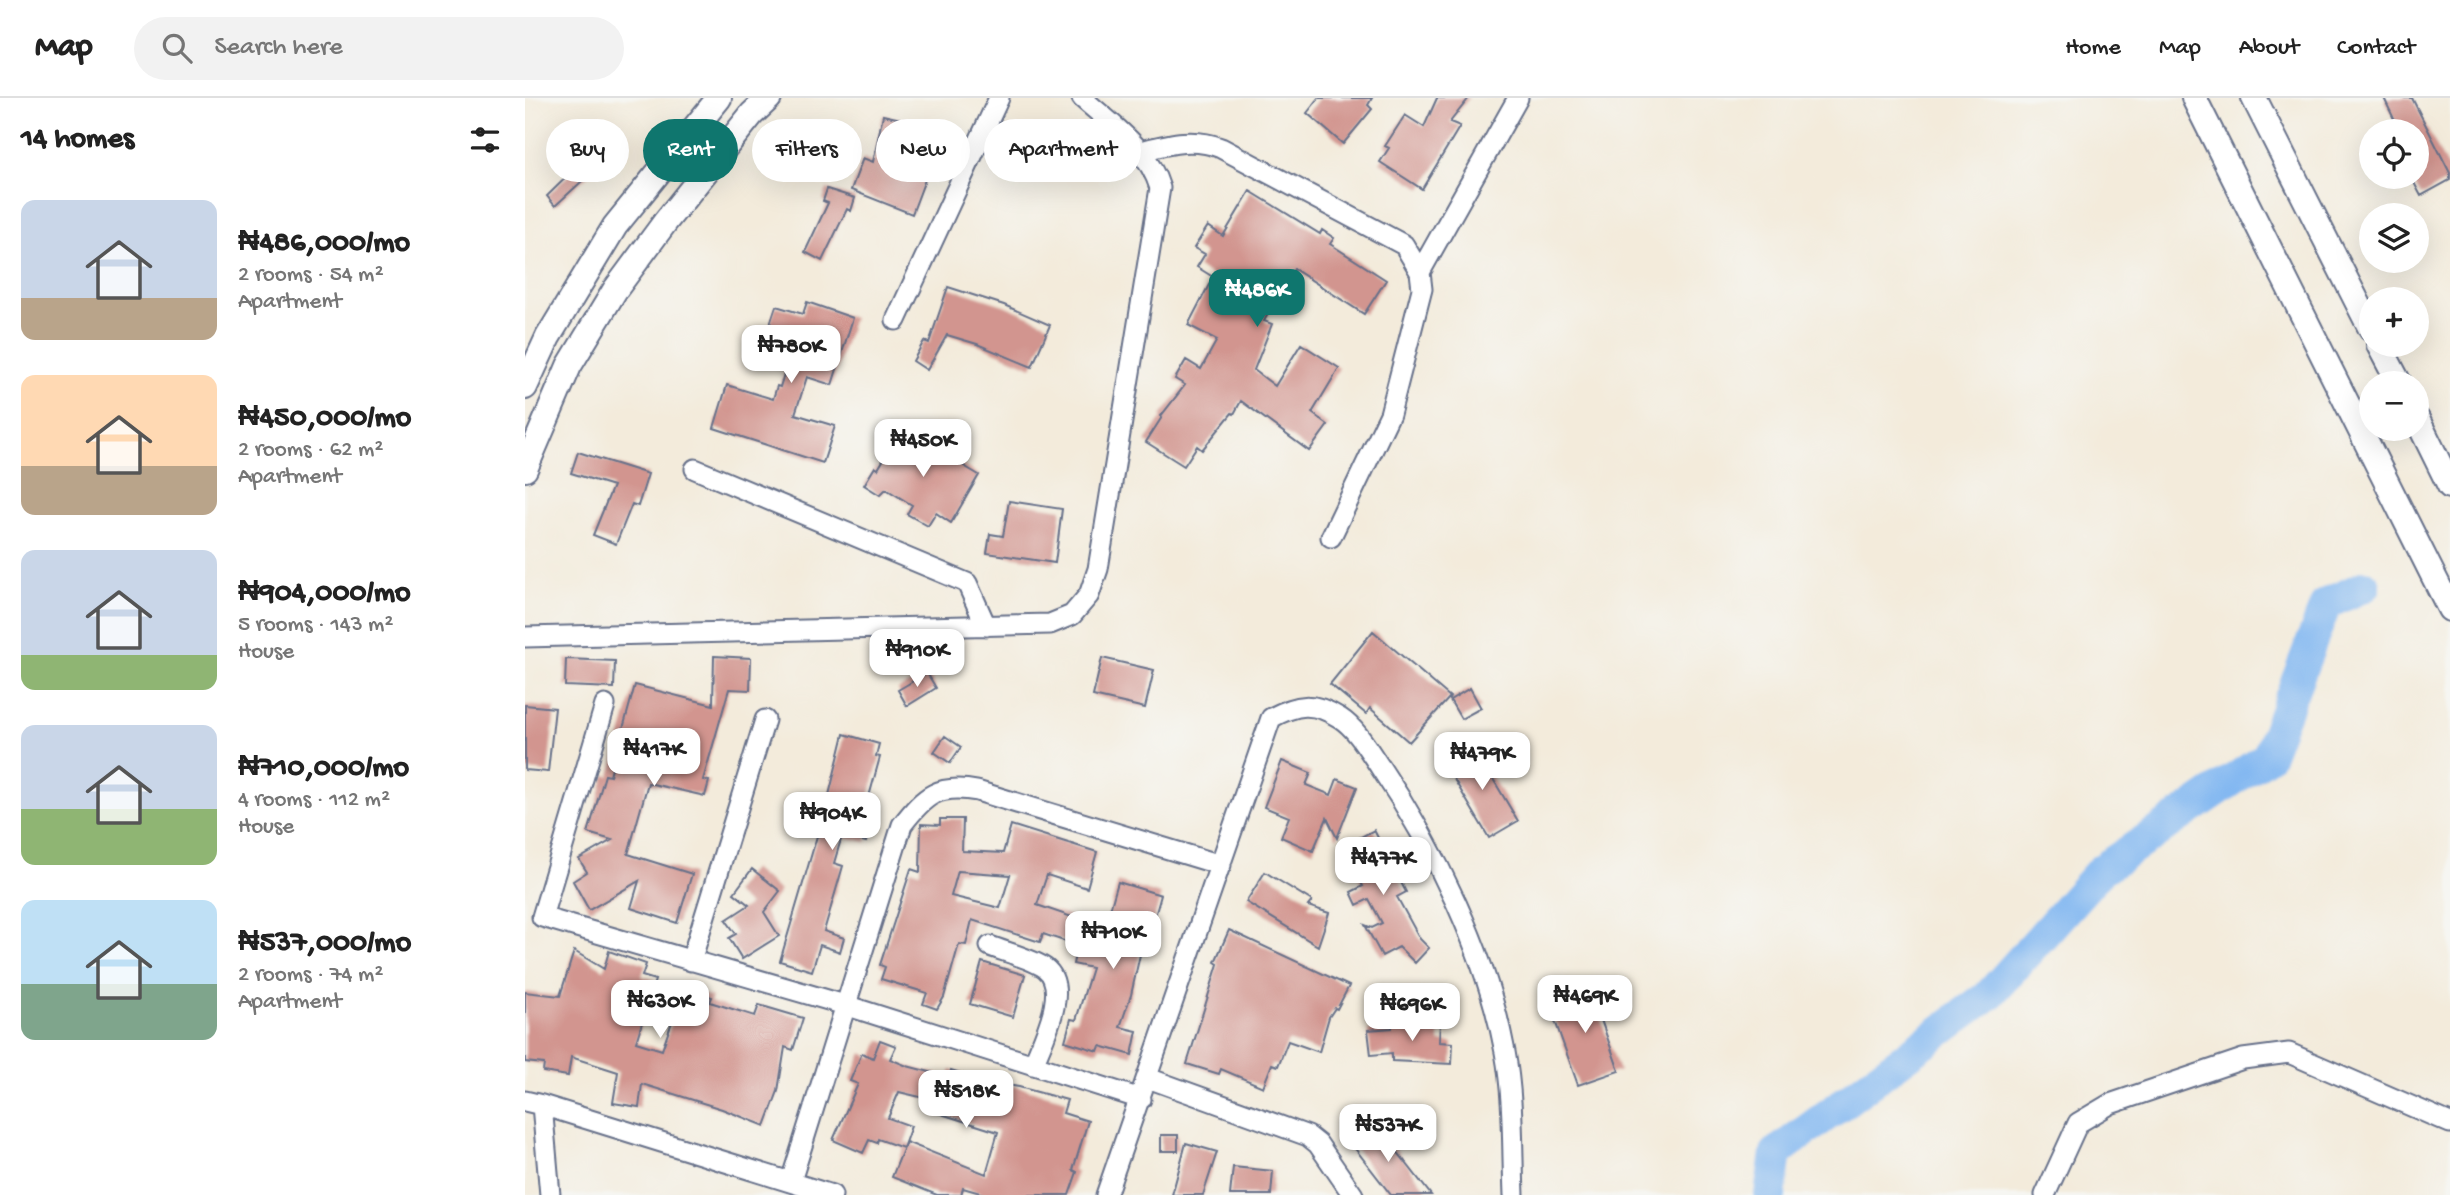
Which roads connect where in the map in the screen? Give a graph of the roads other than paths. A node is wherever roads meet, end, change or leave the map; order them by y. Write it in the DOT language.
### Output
graph roads {
  1 [pos="719,98"];
  2 [pos="769,98"];
  3 [pos="999,98"];
  4 [pos="1082,98"];
  5 [pos="1518,98"];
  6 [pos="2194,98"];
  7 [pos="2254,98"];
  8 [pos="1106,119"];
  9 [pos="1141,150"];
  10 [pos="1420,272"];
  11 [pos="2359,305"];
  12 [pos="896,320"];
  13 [pos="525,387"];
  14 [pos="2428,441"];
  15 [pos="525,469"];
  16 [pos="695,469"];
  17 [pos="2450,486"];
  18 [pos="1331,537"];
  19 [pos="2450,609"];
  20 [pos="986,626"];
  21 [pos="525,637"];
  22 [pos="605,705"];
  23 [pos="765,720"];
  24 [pos="1221,865"];
  25 [pos="990,946"];
  26 [pos="691,961"];
  27 [pos="845,1005"];
  28 [pos="1033,1065"];
  29 [pos="1148,1078"];
  30 [pos="1141,1099"];
  31 [pos="534,1103"];
  32 [pos="2450,1123"];
  33 [pos="791,1181"];
  34 [pos="550,1195"];
  35 [pos="832,1195"];
  36 [pos="1106,1195"];
  37 [pos="1353,1195"];
  38 [pos="1514,1195"];
  39 [pos="2045,1195"];
  1 -- 13 [label="street"];
  2 -- 15 [label="street"];
  3 -- 12 [label="street"];
  4 -- 8 [label="street"];
  5 -- 10 [label="street"];
  6 -- 19 [label="street"];
  7 -- 11 [label="street"];
  9 -- 10 [label="street"];
  9 -- 20 [label="street"];
  10 -- 18 [label="street"];
  14 -- 17 [label="street"];
  16 -- 20 [label="street"];
  20 -- 21 [label="street"];
  22 -- 26 [label="street"];
  23 -- 26 [label="street"];
  24 -- 27 [label="street"];
  24 -- 29 [label="street"];
  24 -- 38 [label="street"];
  25 -- 28 [label="street"];
  26 -- 27 [label="street"];
  27 -- 28 [label="street"];
  27 -- 33 [label="street"];
  28 -- 30 [label="street"];
  29 -- 30 [label="street"];
  29 -- 37 [label="street"];
  30 -- 36 [label="street"];
  31 -- 33 [label="street"];
  31 -- 34 [label="street"];
  32 -- 39 [label="street"];
  33 -- 35 [label="street"];
}
